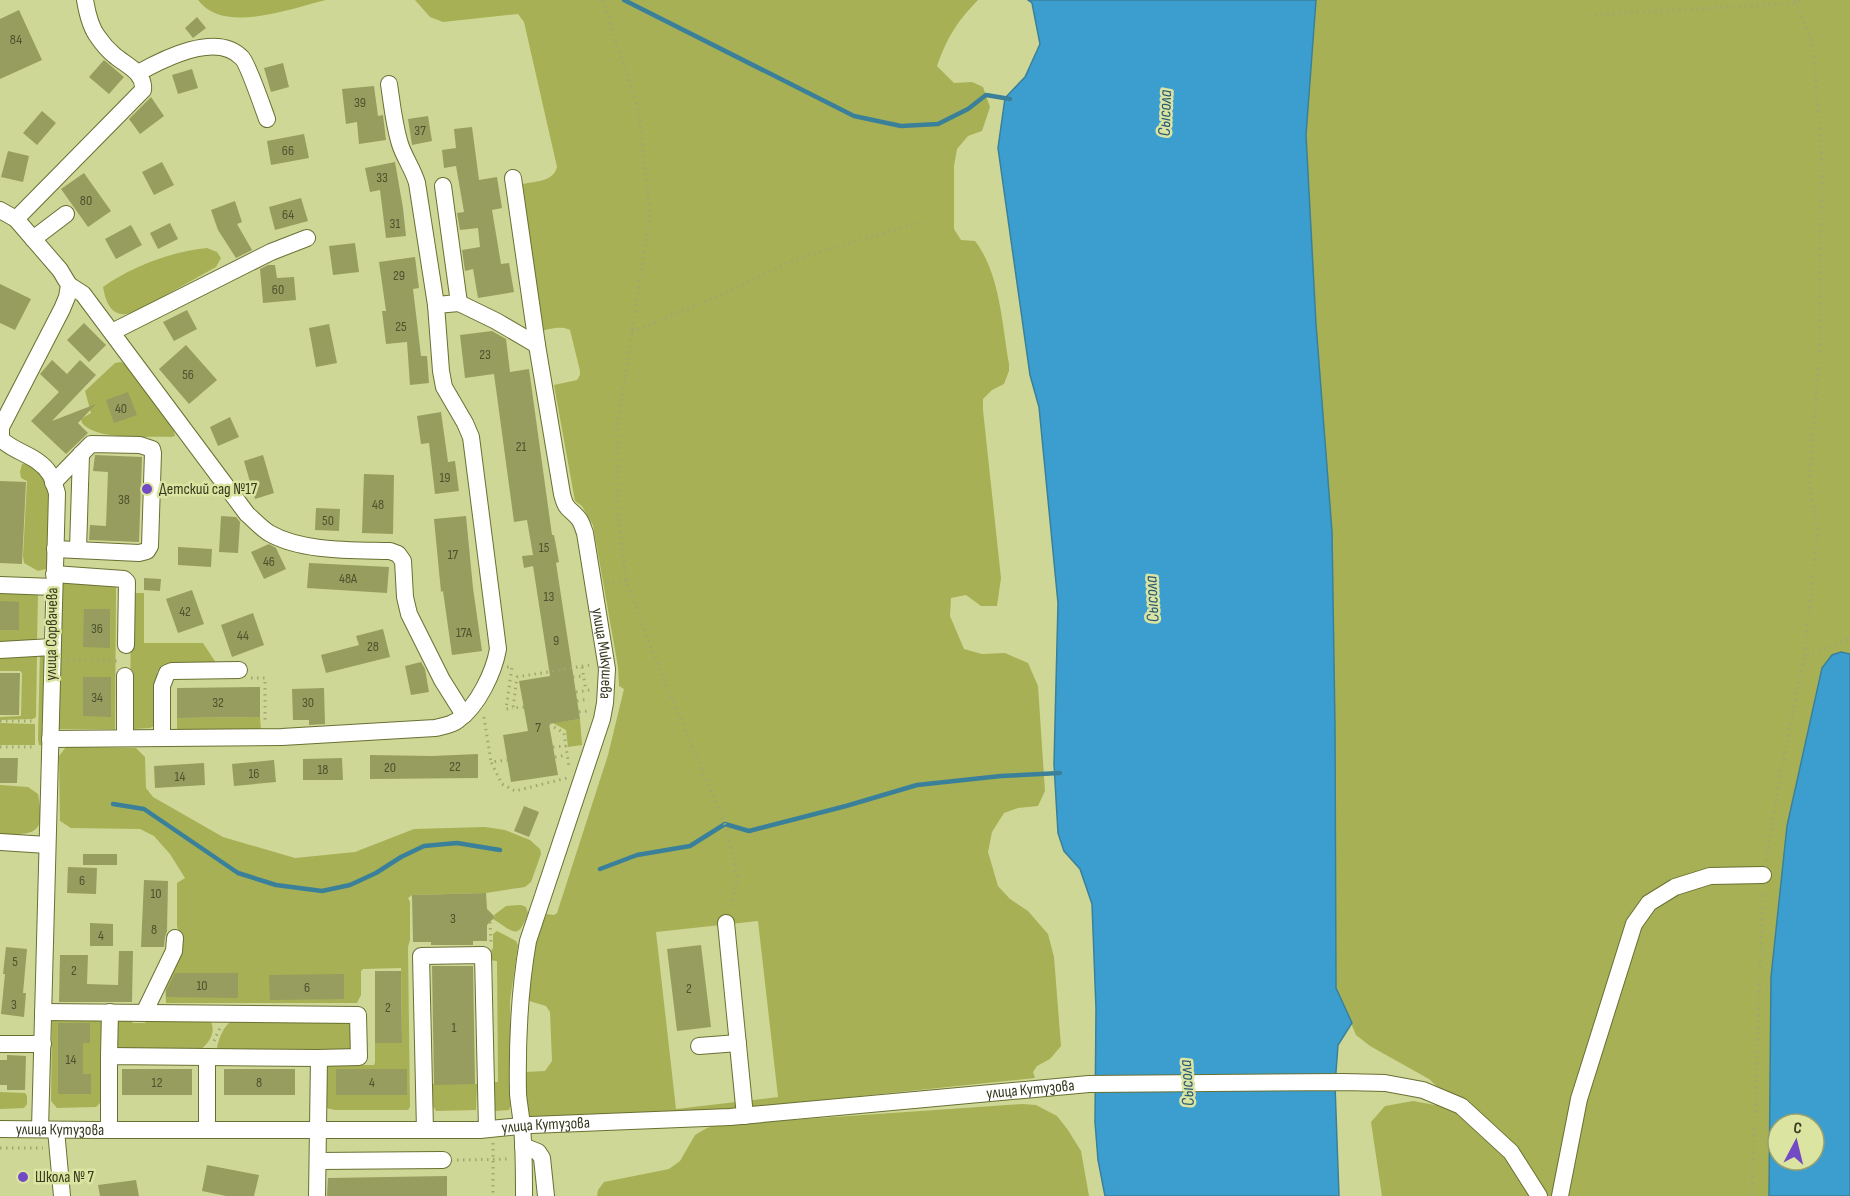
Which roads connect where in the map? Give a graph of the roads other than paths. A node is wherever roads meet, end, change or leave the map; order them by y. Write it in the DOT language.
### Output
graph roads {
  1 [pos="85,0"];
  2 [pos="138,73"];
  3 [pos="389,84"];
  4 [pos="267,119"];
  5 [pos="513,178"];
  6 [pos="443,186"];
  7 [pos="0,210"];
  8 [pos="66,214"];
  9 [pos="16,219"];
  10 [pos="33,238"];
  11 [pos="307,238"];
  12 [pos="69,285"];
  13 [pos="459,303"];
  14 [pos="436,305"];
  15 [pos="112,332"];
  16 [pos="537,345"];
  17 [pos="1,439"];
  18 [pos="81,454"];
  19 [pos="53,483"];
  20 [pos="55,549"];
  21 [pos="78,550"];
  22 [pos="54,580"];
  23 [pos="0,585"];
  24 [pos="0,650"];
  25 [pos="57,653"];
  26 [pos="239,670"];
  27 [pos="464,715"];
  28 [pos="125,738"];
  29 [pos="162,738"];
  30 [pos="50,743"];
  31 [pos="0,842"];
  32 [pos="47,844"];
  33 [pos="1763,874"];
  34 [pos="726,923"];
  35 [pos="175,938"];
  36 [pos="43,1012"];
  37 [pos="110,1012"];
  38 [pos="144,1013"];
  39 [pos="738,1043"];
  40 [pos="0,1044"];
  41 [pos="43,1044"];
  42 [pos="699,1047"];
  43 [pos="109,1056"];
  44 [pos="207,1057"];
  45 [pos="317,1058"];
  46 [pos="745,1116"];
  47 [pos="522,1126"];
  48 [pos="0,1129"];
  49 [pos="48,1130"];
  50 [pos="109,1130"];
  51 [pos="207,1130"];
  52 [pos="318,1130"];
  53 [pos="425,1130"];
  54 [pos="490,1133"];
  55 [pos="519,1152"];
  56 [pos="443,1160"];
  57 [pos="318,1161"];
  58 [pos="62,1196"];
  59 [pos="317,1196"];
  60 [pos="524,1196"];
  61 [pos="546,1196"];
  62 [pos="1539,1196"];
  63 [pos="1560,1196"];
  1 -- 2 [label="street"];
  2 -- 4 [label="street"];
  2 -- 9 [label="street"];
  3 -- 14 [label="street"];
  5 -- 16 [label="street, улица Микушева"];
  6 -- 13 [label="street"];
  7 -- 9 [label="street"];
  8 -- 10 [label="street"];
  9 -- 10 [label="street"];
  10 -- 12 [label="street"];
  11 -- 15 [label="street"];
  12 -- 15 [label="street"];
  12 -- 17 [label="street, улица Сорвачева"];
  13 -- 14 [label="street"];
  13 -- 16 [label="street"];
  14 -- 27 [label="street"];
  15 -- 27 [label="street"];
  16 -- 47 [label="street, улица Микушева"];
  17 -- 19 [label="street, улица Сорвачева"];
  18 -- 19 [label="street"];
  18 -- 21 [label="street"];
  18 -- 21 [label="street"];
  19 -- 20 [label="street, улица Сорвачева"];
  20 -- 21 [label="street"];
  20 -- 22 [label="street, улица Сорвачева"];
  22 -- 23 [label="street"];
  22 -- 25 [label="street, улица Сорвачева"];
  22 -- 28 [label="street"];
  24 -- 25 [label="street"];
  25 -- 30 [label="street, улица Сорвачева"];
  26 -- 29 [label="street"];
  27 -- 29 [label="street"];
  28 -- 29 [label="street"];
  28 -- 30 [label="street"];
  30 -- 32 [label="street, улица Сорвачева"];
  31 -- 32 [label="street"];
  32 -- 36 [label="street, улица Сорвачева"];
  33 -- 63 [label="street"];
  34 -- 39 [label="street"];
  35 -- 38 [label="street"];
  36 -- 37 [label="street"];
  36 -- 41 [label="street, улица Сорвачева"];
  37 -- 38 [label="street"];
  37 -- 43 [label="street"];
  38 -- 45 [label="street"];
  39 -- 42 [label="street"];
  39 -- 46 [label="street"];
  40 -- 41 [label="street"];
  41 -- 49 [label="street, улица Сорвачева"];
  43 -- 44 [label="street"];
  43 -- 50 [label="street"];
  44 -- 45 [label="street"];
  44 -- 51 [label="street"];
  45 -- 52 [label="street"];
  46 -- 47 [label="street, улица Кутузова"];
  46 -- 62 [label="street, улица Кутузова"];
  47 -- 54 [label="street, улица Кутузова"];
  47 -- 55 [label="street, улица Микушева"];
  48 -- 49 [label="street, улица Кутузова"];
  49 -- 50 [label="street, улица Кутузова"];
  49 -- 58 [label="street, улица Сорвачева"];
  50 -- 51 [label="street, улица Кутузова"];
  51 -- 52 [label="street, улица Кутузова"];
  52 -- 53 [label="street, улица Кутузова"];
  52 -- 57 [label="street"];
  53 -- 54 [label="street, улица Кутузова"];
  53 -- 54 [label="street"];
  55 -- 60 [label="street, улица Микушева"];
  55 -- 61 [label="street"];
  56 -- 57 [label="street"];
  57 -- 59 [label="street"];
}
